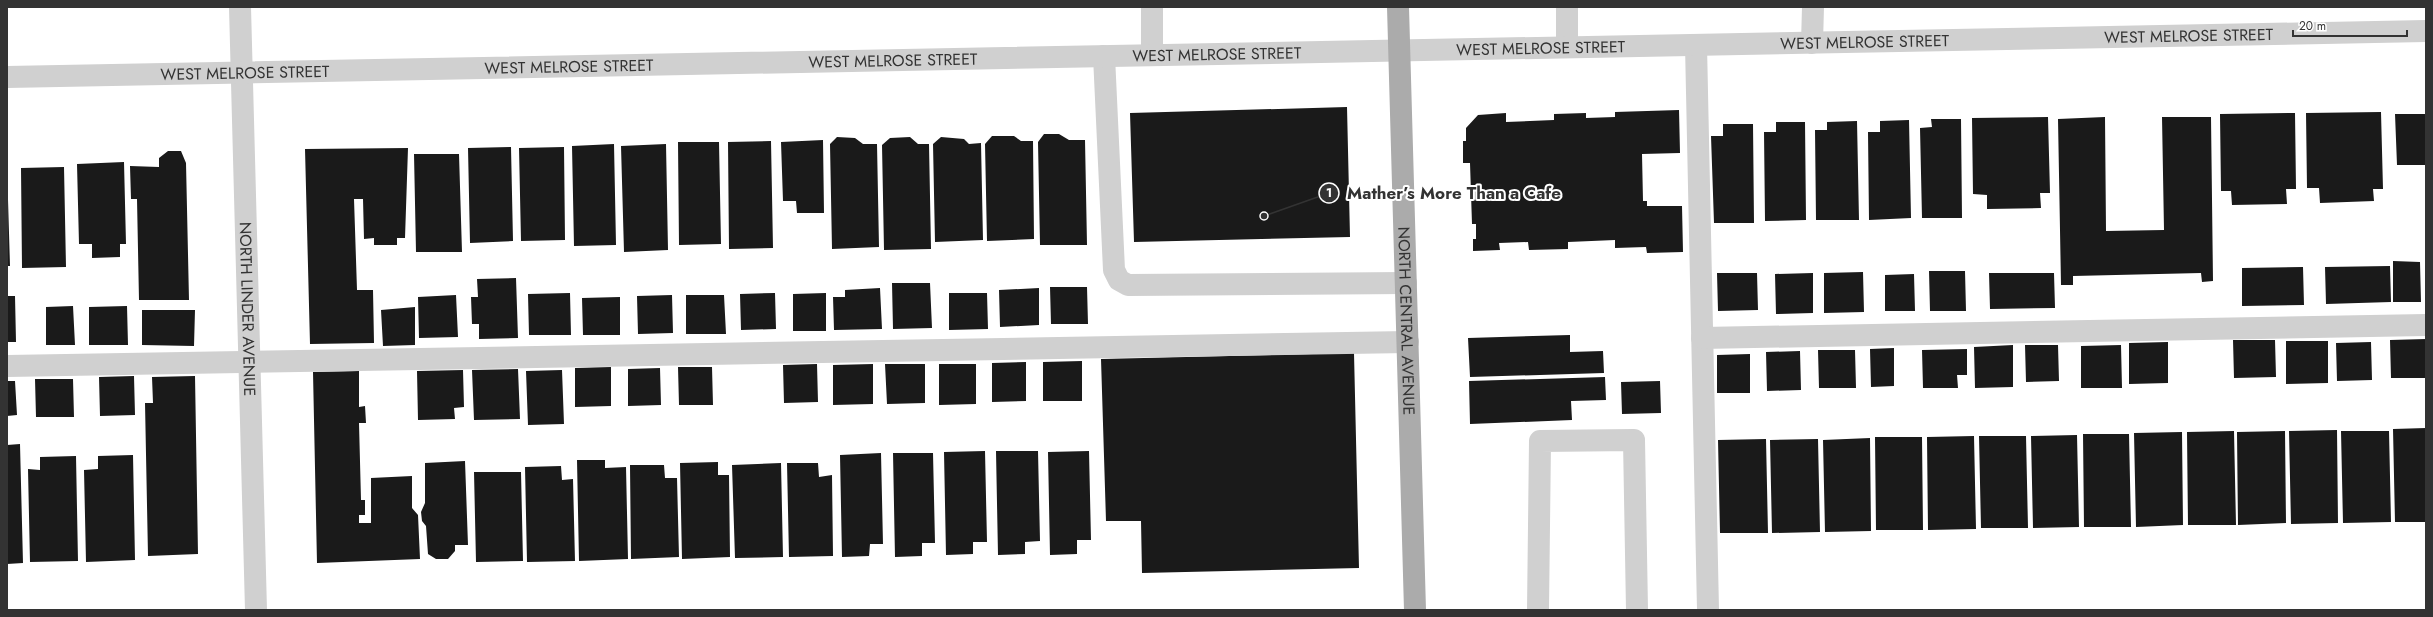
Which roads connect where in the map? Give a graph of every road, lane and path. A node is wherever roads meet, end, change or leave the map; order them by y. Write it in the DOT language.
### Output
graph roads {
  1 [pos="240,7"];
  2 [pos="1152,7"];
  3 [pos="1398,7"];
  4 [pos="1567,7"];
  5 [pos="1813,7"];
  6 [pos="2426,31"];
  7 [pos="1812,43"];
  8 [pos="1696,45"];
  9 [pos="1567,47"];
  10 [pos="1400,50"];
  11 [pos="1152,55"];
  12 [pos="1104,56"];
  13 [pos="242,72"];
  14 [pos="7,77"];
  15 [pos="1406,283"];
  16 [pos="2426,325"];
  17 [pos="1702,338"];
  18 [pos="1408,342"];
  19 [pos="249,362"];
  20 [pos="7,366"];
  21 [pos="256,610"];
  22 [pos="1416,610"];
  23 [pos="1538,610"];
  24 [pos="1637,610"];
  25 [pos="1708,610"];
  1 -- 13 [label="street, NORTH LINDER AVENUE"];
  2 -- 11 [label="street"];
  3 -- 10 [label="main road, NORTH CENTRAL AVENUE"];
  4 -- 9 [label="street"];
  5 -- 7 [label="street"];
  6 -- 7 [label="street, WEST MELROSE STREET"];
  7 -- 8 [label="street, WEST MELROSE STREET"];
  8 -- 9 [label="street, WEST MELROSE STREET"];
  8 -- 17 [label="street"];
  9 -- 10 [label="street, WEST MELROSE STREET"];
  10 -- 11 [label="street, WEST MELROSE STREET"];
  10 -- 15 [label="main road, NORTH CENTRAL AVENUE"];
  11 -- 12 [label="street, WEST MELROSE STREET"];
  12 -- 13 [label="street, WEST MELROSE STREET"];
  12 -- 15 [label="street"];
  13 -- 14 [label="street, WEST MELROSE STREET"];
  13 -- 19 [label="street, NORTH LINDER AVENUE"];
  15 -- 18 [label="main road, NORTH CENTRAL AVENUE"];
  16 -- 17 [label="street"];
  17 -- 25 [label="street"];
  18 -- 19 [label="street"];
  18 -- 22 [label="main road, NORTH CENTRAL AVENUE"];
  19 -- 20 [label="street"];
  19 -- 21 [label="street, NORTH LINDER AVENUE"];
  23 -- 24 [label="street"];
}
